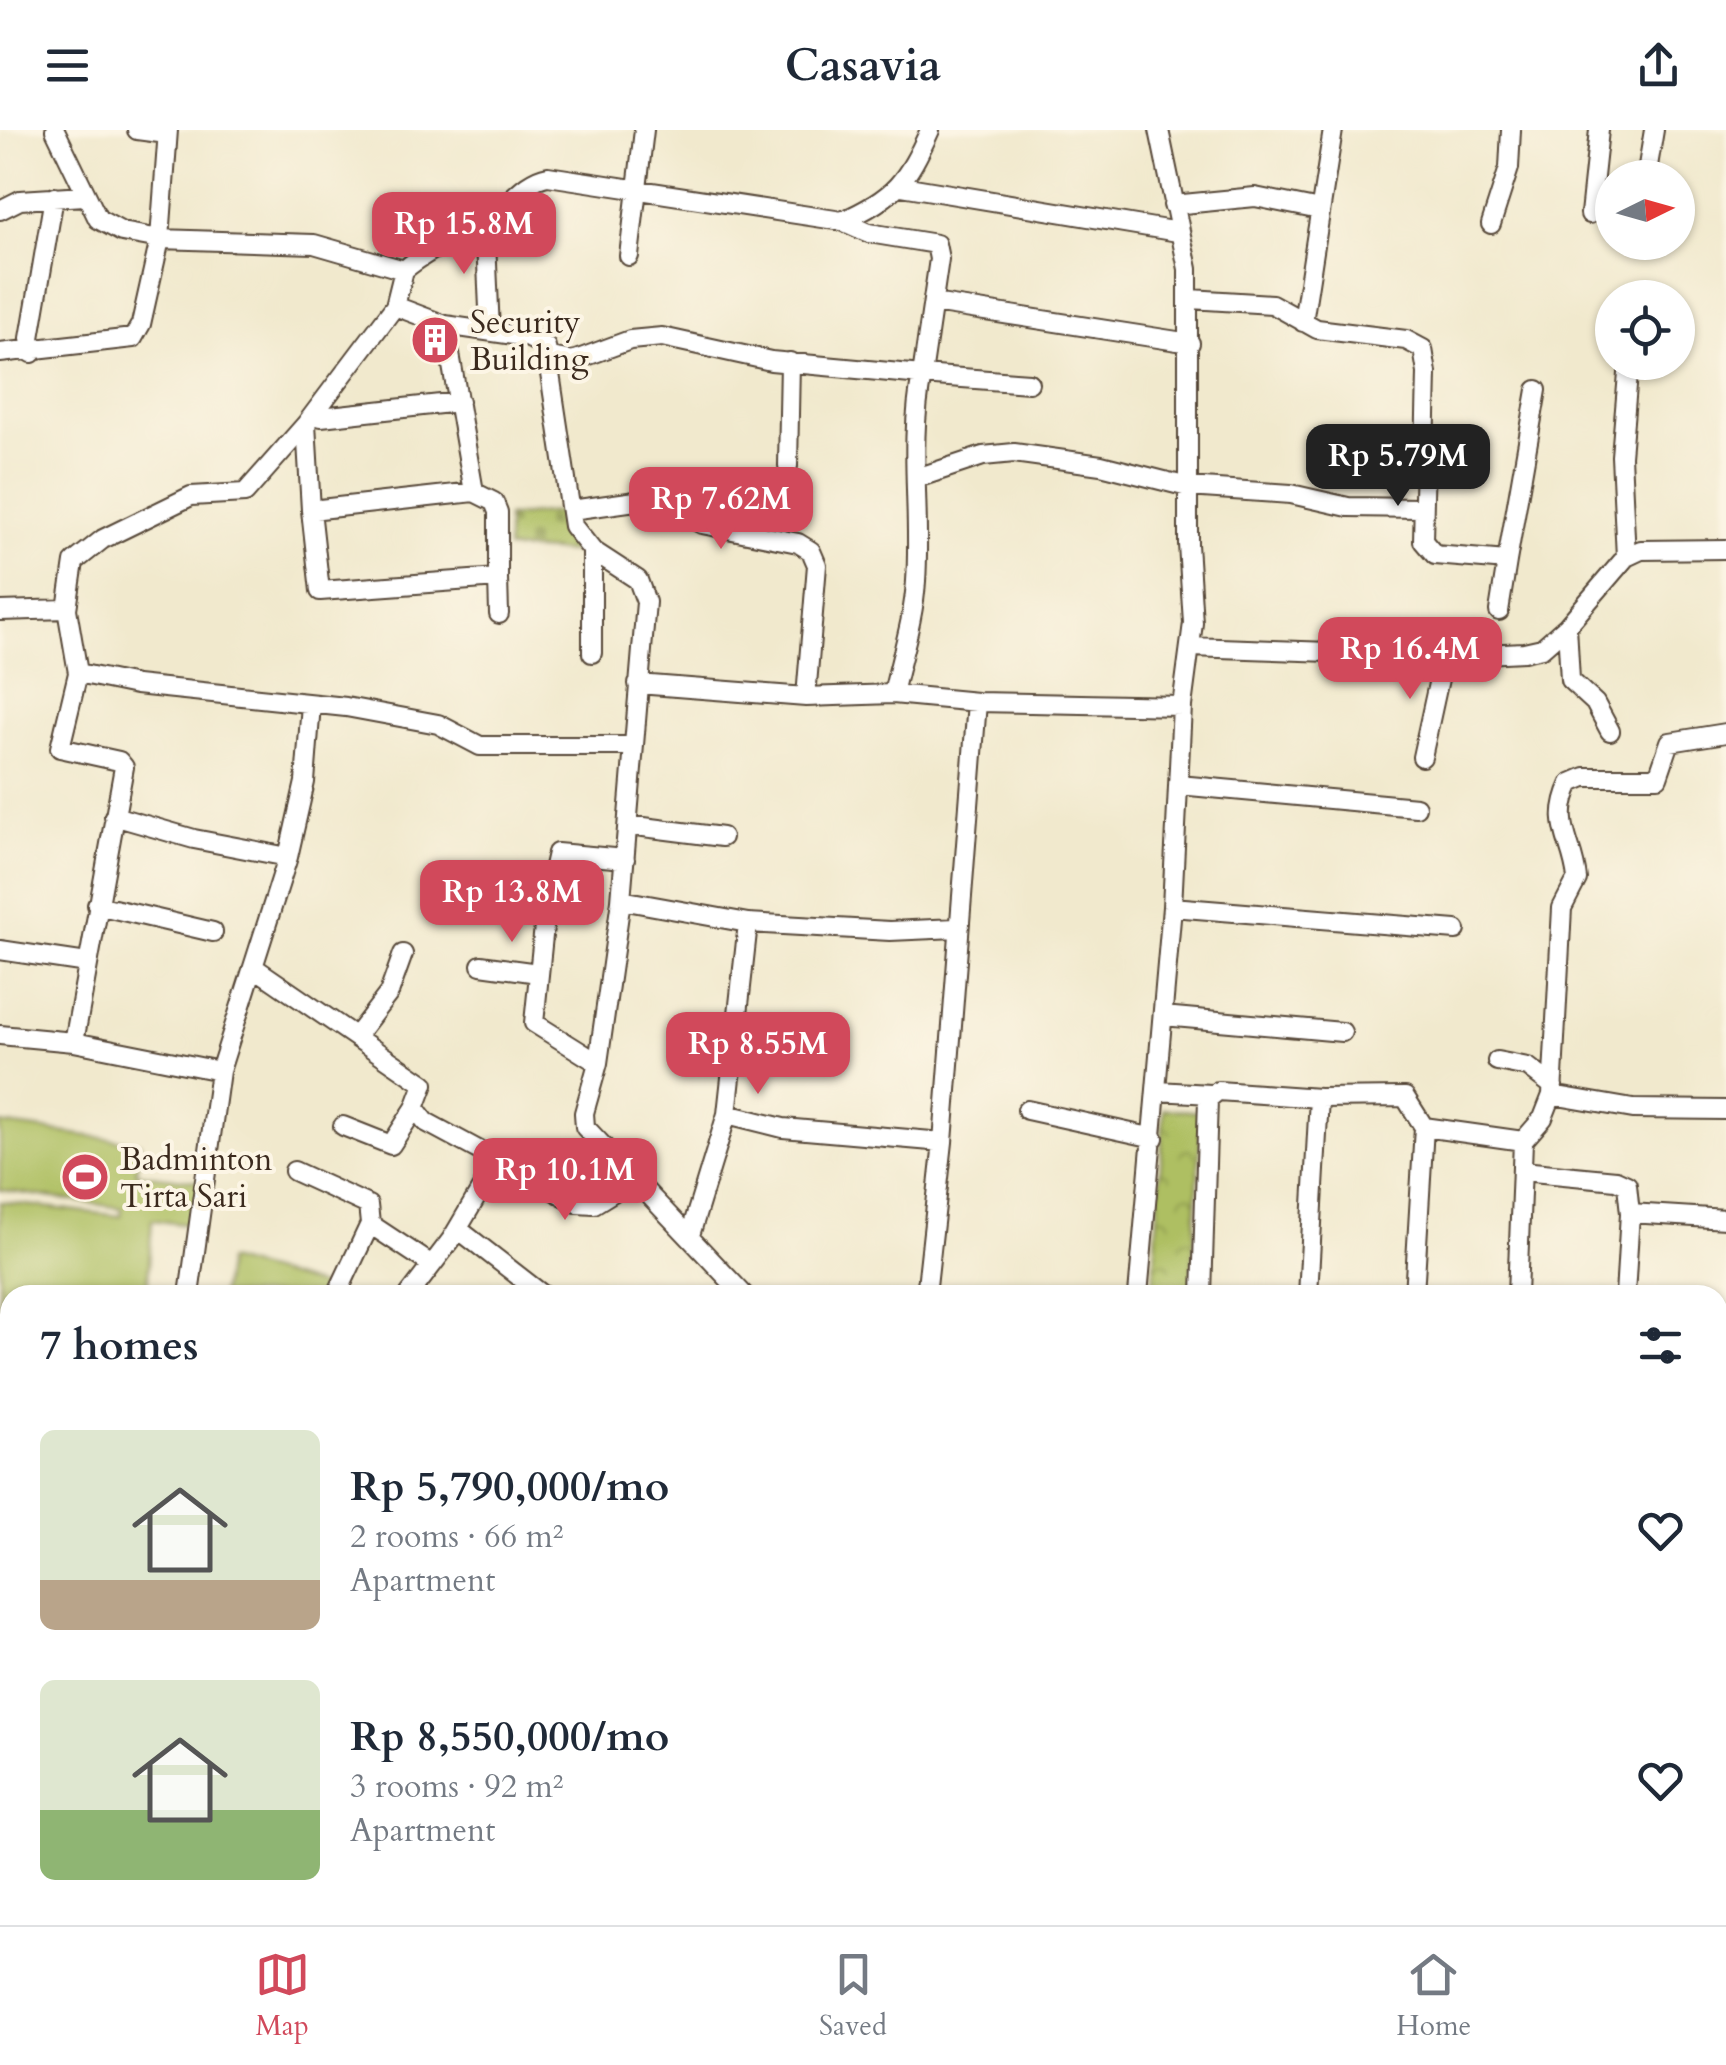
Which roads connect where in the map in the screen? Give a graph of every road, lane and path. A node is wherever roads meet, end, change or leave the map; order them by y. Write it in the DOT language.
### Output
graph roads {
  1 [pos="59,130"];
  2 [pos="136,130"];
  3 [pos="644,130"];
  4 [pos="930,130"];
  5 [pos="1159,130"];
  6 [pos="1334,130"];
  7 [pos="1512,130"];
  8 [pos="1599,130"];
  9 [pos="1654,130"];
  10 [pos="167,132"];
  11 [pos="1649,160"];
  12 [pos="902,186"];
  13 [pos="637,188"];
  14 [pos="84,196"];
  15 [pos="54,197"];
  16 [pos="1173,206"];
  17 [pos="0,210"];
  18 [pos="1320,210"];
  19 [pos="1590,214"];
  20 [pos="485,220"];
  21 [pos="842,221"];
  22 [pos="1491,224"];
  23 [pos="1178,232"];
  24 [pos="160,239"];
  25 [pos="629,256"];
  26 [pos="404,270"];
  27 [pos="1190,298"];
  28 [pos="933,303"];
  29 [pos="395,306"];
  30 [pos="1303,322"];
  31 [pos="445,325"];
  32 [pos="490,331"];
  33 [pos="1190,342"];
  34 [pos="0,353"];
  35 [pos="32,353"];
  36 [pos="548,357"];
  37 [pos="790,362"];
  38 [pos="922,375"];
  39 [pos="1627,380"];
  40 [pos="1029,383"];
  41 [pos="1537,390"];
  42 [pos="458,402"];
  43 [pos="314,421"];
  44 [pos="788,466"];
  45 [pos="918,478"];
  46 [pos="1188,487"];
  47 [pos="474,492"];
  48 [pos="1421,508"];
  49 [pos="311,510"];
  50 [pos="571,510"];
  51 [pos="1726,548"];
  52 [pos="592,550"];
  53 [pos="1626,557"];
  54 [pos="1506,562"];
  55 [pos="498,578"];
  56 [pos="68,609"];
  57 [pos="1499,610"];
  58 [pos="0,611"];
  59 [pos="499,614"];
  60 [pos="1568,626"];
  61 [pos="1191,647"];
  62 [pos="592,654"];
  63 [pos="1444,656"];
  64 [pos="78,672"];
  65 [pos="638,684"];
  66 [pos="893,694"];
  67 [pos="806,697"];
  68 [pos="977,702"];
  69 [pos="311,704"];
  70 [pos="1182,706"];
  71 [pos="1610,731"];
  72 [pos="1726,733"];
  73 [pos="633,746"];
  74 [pos="1422,757"];
  75 [pos="1179,785"];
  76 [pos="1416,807"];
  77 [pos="114,816"];
  78 [pos="628,825"];
  79 [pos="722,838"];
  80 [pos="288,857"];
  81 [pos="625,859"];
  82 [pos="491,890"];
  83 [pos="547,897"];
  84 [pos="620,900"];
  85 [pos="97,905"];
  86 [pos="1172,906"];
  87 [pos="748,923"];
  88 [pos="956,928"];
  89 [pos="1456,930"];
  90 [pos="213,932"];
  91 [pos="0,950"];
  92 [pos="403,954"];
  93 [pos="87,963"];
  94 [pos="481,965"];
  95 [pos="255,968"];
  96 [pos="538,973"];
  97 [pos="1163,1016"];
  98 [pos="1342,1032"];
  99 [pos="0,1035"];
  100 [pos="356,1036"];
  101 [pos="74,1042"];
  102 [pos="1497,1061"];
  103 [pos="598,1063"];
  104 [pos="220,1072"];
  105 [pos="1157,1091"];
  106 [pos="1552,1091"];
  107 [pos="1212,1094"];
  108 [pos="1319,1098"];
  109 [pos="415,1108"];
  110 [pos="1026,1110"];
  111 [pos="1726,1110"];
  112 [pos="727,1114"];
  113 [pos="343,1126"];
  114 [pos="1424,1126"];
  115 [pos="1154,1138"];
  116 [pos="1523,1141"];
  117 [pos="943,1142"];
  118 [pos="294,1171"];
  119 [pos="1522,1171"];
  120 [pos="490,1174"];
  121 [pos="633,1180"];
  122 [pos="1630,1213"];
  123 [pos="1726,1219"];
  124 [pos="370,1224"];
  125 [pos="458,1229"];
  126 [pos="690,1235"];
  127 [pos="432,1265"];
  128 [pos="190,1285"];
  129 [pos="341,1285"];
  130 [pos="417,1285"];
  131 [pos="530,1285"];
  132 [pos="735,1285"];
  133 [pos="927,1285"];
  134 [pos="1139,1285"];
  135 [pos="1202,1285"];
  136 [pos="1309,1285"];
  137 [pos="1415,1285"];
  138 [pos="1518,1285"];
  139 [pos="1626,1285"];
  1 -- 14 [label="street"];
  2 -- 10 [label="street"];
  3 -- 13 [label="street"];
  4 -- 12 [label="street"];
  5 -- 16 [label="street"];
  6 -- 18 [label="street"];
  7 -- 22 [label="street"];
  8 -- 19 [label="street"];
  9 -- 11 [label="street"];
  10 -- 24 [label="street"];
  12 -- 21 [label="street"];
  12 -- 23 [label="street"];
  13 -- 20 [label="street"];
  13 -- 21 [label="street"];
  13 -- 25 [label="street"];
  14 -- 15 [label="street"];
  14 -- 24 [label="street"];
  15 -- 17 [label="street"];
  15 -- 35 [label="street"];
  16 -- 18 [label="street"];
  16 -- 23 [label="street"];
  18 -- 30 [label="street"];
  20 -- 26 [label="street"];
  20 -- 32 [label="street"];
  21 -- 28 [label="street"];
  23 -- 27 [label="street"];
  24 -- 26 [label="street"];
  24 -- 35 [label="street"];
  26 -- 29 [label="street"];
  27 -- 30 [label="street"];
  27 -- 33 [label="street"];
  28 -- 33 [label="street"];
  28 -- 38 [label="street"];
  29 -- 31 [label="street"];
  29 -- 43 [label="street"];
  30 -- 48 [label="street"];
  31 -- 32 [label="street"];
  31 -- 42 [label="street"];
  32 -- 36 [label="street"];
  33 -- 46 [label="street"];
  34 -- 35 [label="street"];
  36 -- 37 [label="street"];
  36 -- 50 [label="street"];
  37 -- 38 [label="street"];
  37 -- 44 [label="street"];
  38 -- 40 [label="street"];
  38 -- 45 [label="street"];
  39 -- 53 [label="street"];
  41 -- 54 [label="street"];
  42 -- 43 [label="street"];
  42 -- 47 [label="street"];
  43 -- 49 [label="street"];
  43 -- 56 [label="street"];
  45 -- 46 [label="street"];
  45 -- 66 [label="street"];
  46 -- 48 [label="street"];
  46 -- 61 [label="street"];
  47 -- 49 [label="street"];
  47 -- 55 [label="street"];
  48 -- 54 [label="street"];
  49 -- 55 [label="street"];
  50 -- 52 [label="street"];
  50 -- 67 [label="street"];
  51 -- 53 [label="street"];
  52 -- 62 [label="street"];
  52 -- 65 [label="street"];
  53 -- 60 [label="street"];
  54 -- 57 [label="street"];
  55 -- 59 [label="street"];
  56 -- 58 [label="street"];
  56 -- 64 [label="street"];
  60 -- 63 [label="street"];
  60 -- 71 [label="street"];
  61 -- 63 [label="street"];
  61 -- 70 [label="street"];
  63 -- 74 [label="street"];
  64 -- 69 [label="street"];
  64 -- 77 [label="street"];
  65 -- 67 [label="street"];
  65 -- 73 [label="street"];
  66 -- 67 [label="street"];
  66 -- 68 [label="street"];
  68 -- 70 [label="street"];
  68 -- 88 [label="street"];
  69 -- 73 [label="street"];
  69 -- 80 [label="street"];
  70 -- 75 [label="street"];
  72 -- 106 [label="street"];
  73 -- 78 [label="street"];
  75 -- 76 [label="street"];
  75 -- 86 [label="street"];
  77 -- 80 [label="street"];
  77 -- 85 [label="street"];
  78 -- 79 [label="street"];
  78 -- 81 [label="street"];
  80 -- 95 [label="street"];
  81 -- 83 [label="street"];
  81 -- 84 [label="street"];
  82 -- 83 [label="street"];
  83 -- 96 [label="street"];
  84 -- 87 [label="street"];
  84 -- 103 [label="street"];
  85 -- 90 [label="street"];
  85 -- 93 [label="street"];
  86 -- 89 [label="street"];
  86 -- 97 [label="street"];
  87 -- 88 [label="street"];
  87 -- 112 [label="street"];
  88 -- 117 [label="street"];
  91 -- 93 [label="street"];
  92 -- 100 [label="street"];
  93 -- 101 [label="street"];
  94 -- 96 [label="street"];
  95 -- 100 [label="street"];
  95 -- 104 [label="street"];
  96 -- 103 [label="street"];
  97 -- 98 [label="street"];
  97 -- 105 [label="street"];
  99 -- 101 [label="street"];
  100 -- 109 [label="street"];
  101 -- 104 [label="street"];
  102 -- 106 [label="street"];
  103 -- 121 [label="street"];
  104 -- 128 [label="street"];
  105 -- 107 [label="street"];
  105 -- 115 [label="street"];
  106 -- 111 [label="street"];
  106 -- 116 [label="street"];
  107 -- 108 [label="street"];
  107 -- 135 [label="street"];
  108 -- 114 [label="street"];
  108 -- 136 [label="street"];
  109 -- 113 [label="street"];
  109 -- 121 [label="street"];
  110 -- 115 [label="street"];
  112 -- 117 [label="street"];
  112 -- 126 [label="street"];
  114 -- 116 [label="street"];
  114 -- 137 [label="street"];
  115 -- 134 [label="street"];
  116 -- 119 [label="street"];
  117 -- 133 [label="street"];
  118 -- 124 [label="street"];
  119 -- 122 [label="street"];
  119 -- 138 [label="street"];
  120 -- 125 [label="street"];
  121 -- 126 [label="street"];
  122 -- 123 [label="street"];
  122 -- 139 [label="street"];
  124 -- 127 [label="street"];
  124 -- 129 [label="street"];
  125 -- 127 [label="street"];
  125 -- 131 [label="street"];
  126 -- 132 [label="street"];
  127 -- 130 [label="street"];
}
